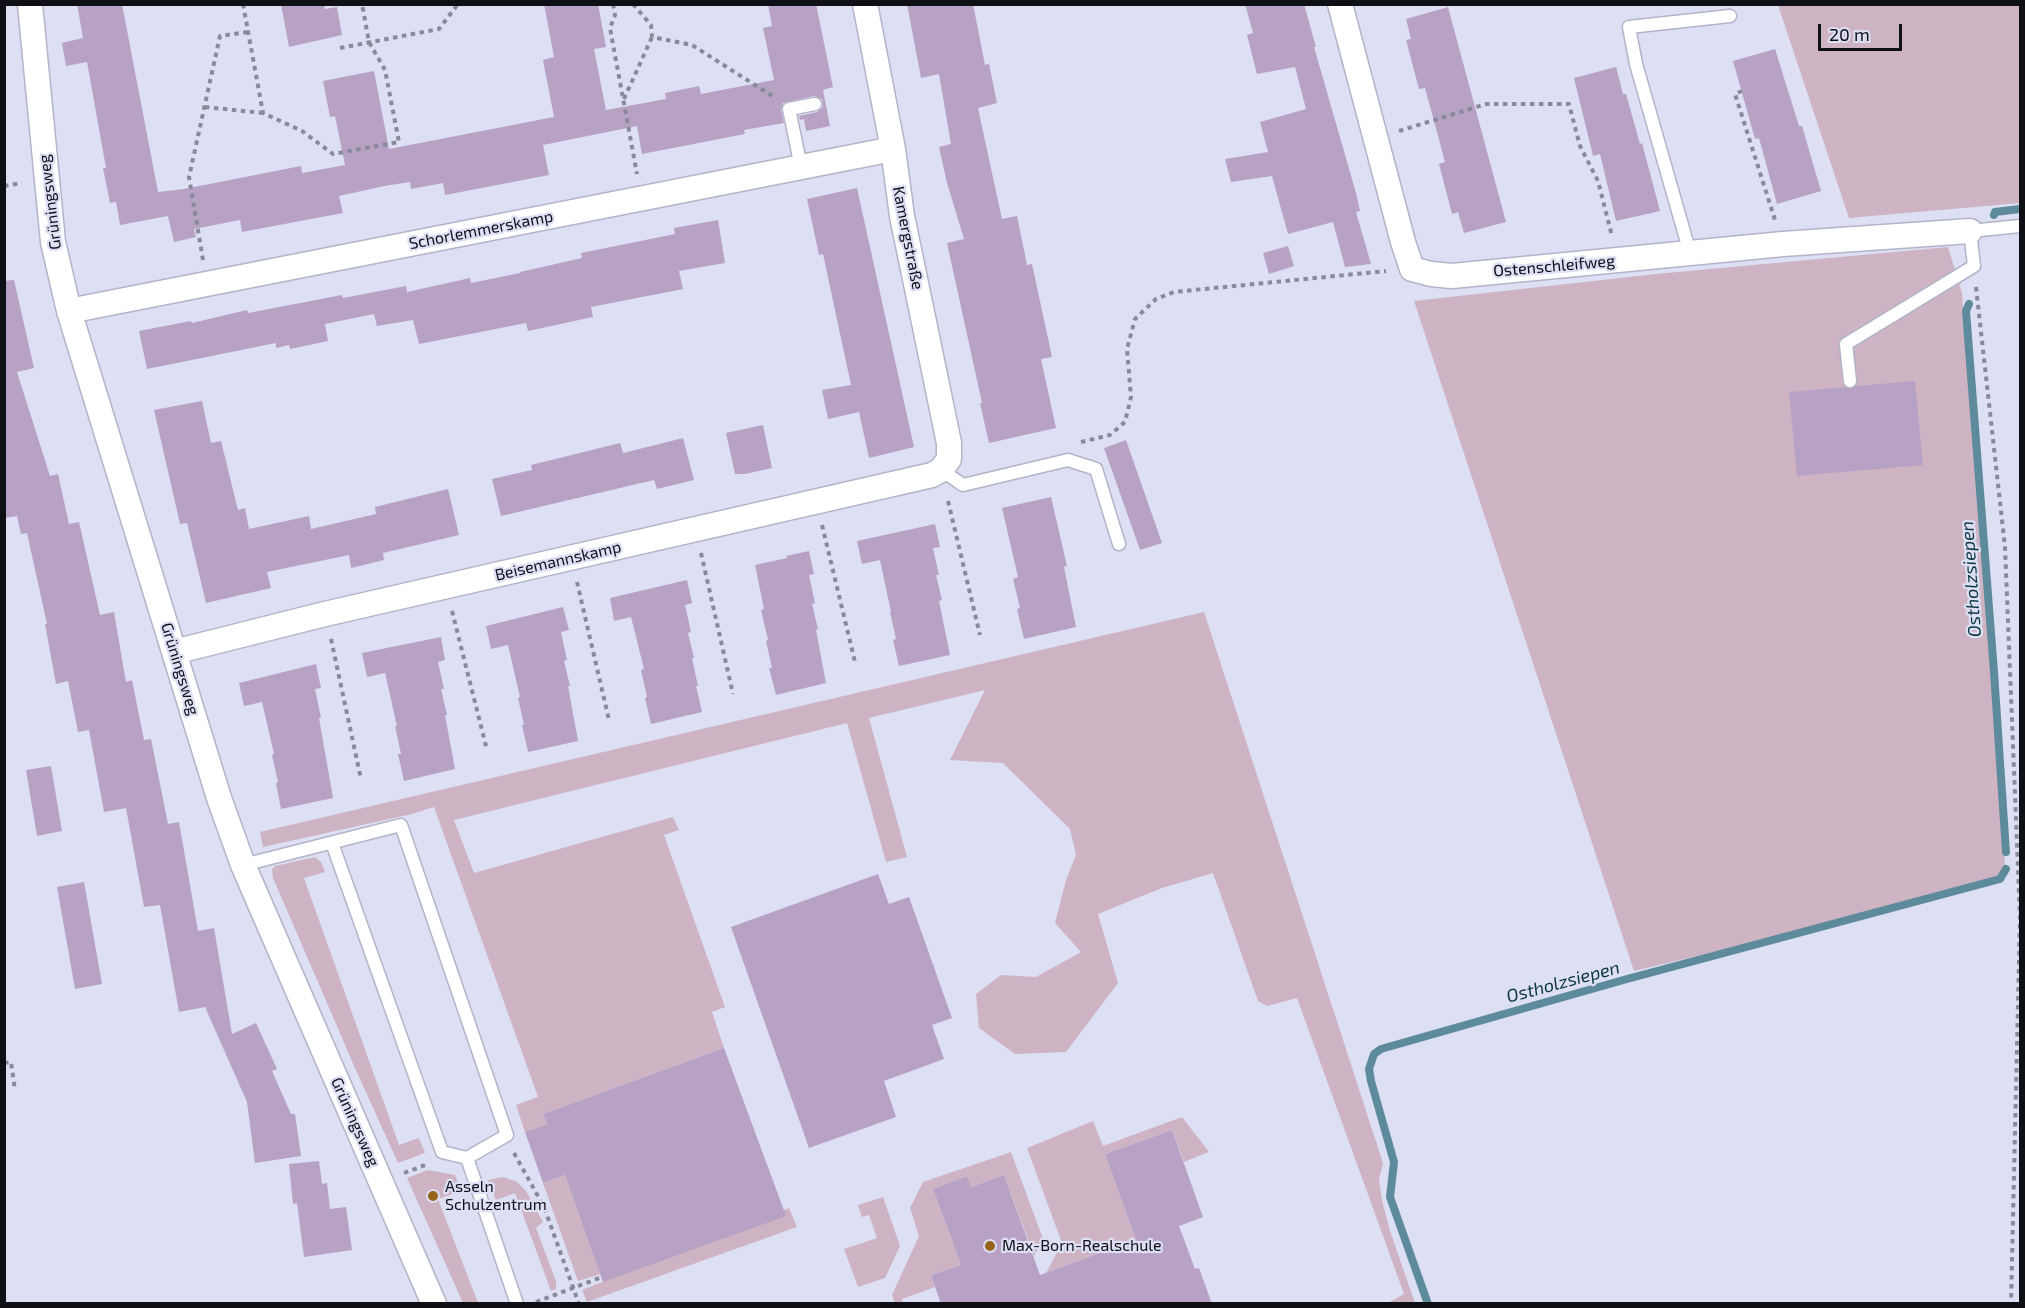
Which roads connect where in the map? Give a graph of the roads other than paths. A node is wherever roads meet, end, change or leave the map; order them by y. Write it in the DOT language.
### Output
graph roads {
  1 [pos="30,4"];
  2 [pos="865,4"];
  3 [pos="1340,4"];
  4 [pos="1730,16"];
  5 [pos="815,104"];
  6 [pos="893,149"];
  7 [pos="801,167"];
  8 [pos="2020,226"];
  9 [pos="1970,231"];
  10 [pos="1690,253"];
  11 [pos="69,311"];
  12 [pos="1850,381"];
  13 [pos="941,470"];
  14 [pos="1119,544"];
  15 [pos="174,652"];
  16 [pos="332,843"];
  17 [pos="243,865"];
  18 [pos="467,1158"];
  19 [pos="434,1304"];
  20 [pos="517,1304"];
  1 -- 11 [label="street, Grüningsweg"];
  2 -- 6 [label="street, Kamergstraße"];
  3 -- 10 [label="street, Ostenschleifweg"];
  4 -- 10 [label="lane"];
  5 -- 7 [label="lane"];
  6 -- 7 [label="street, Schorlemmerskamp"];
  6 -- 13 [label="street, Kamergstraße"];
  7 -- 11 [label="street, Schorlemmerskamp"];
  8 -- 9 [label="lane"];
  9 -- 10 [label="street, Ostenschleifweg"];
  9 -- 12 [label="lane"];
  11 -- 15 [label="street, Grüningsweg"];
  13 -- 14 [label="lane"];
  13 -- 15 [label="street, Beisemannskamp"];
  15 -- 17 [label="street, Grüningsweg"];
  16 -- 17 [label="lane"];
  16 -- 18 [label="lane"];
  16 -- 18 [label="lane"];
  17 -- 19 [label="street, Grüningsweg"];
  18 -- 20 [label="lane"];
}
